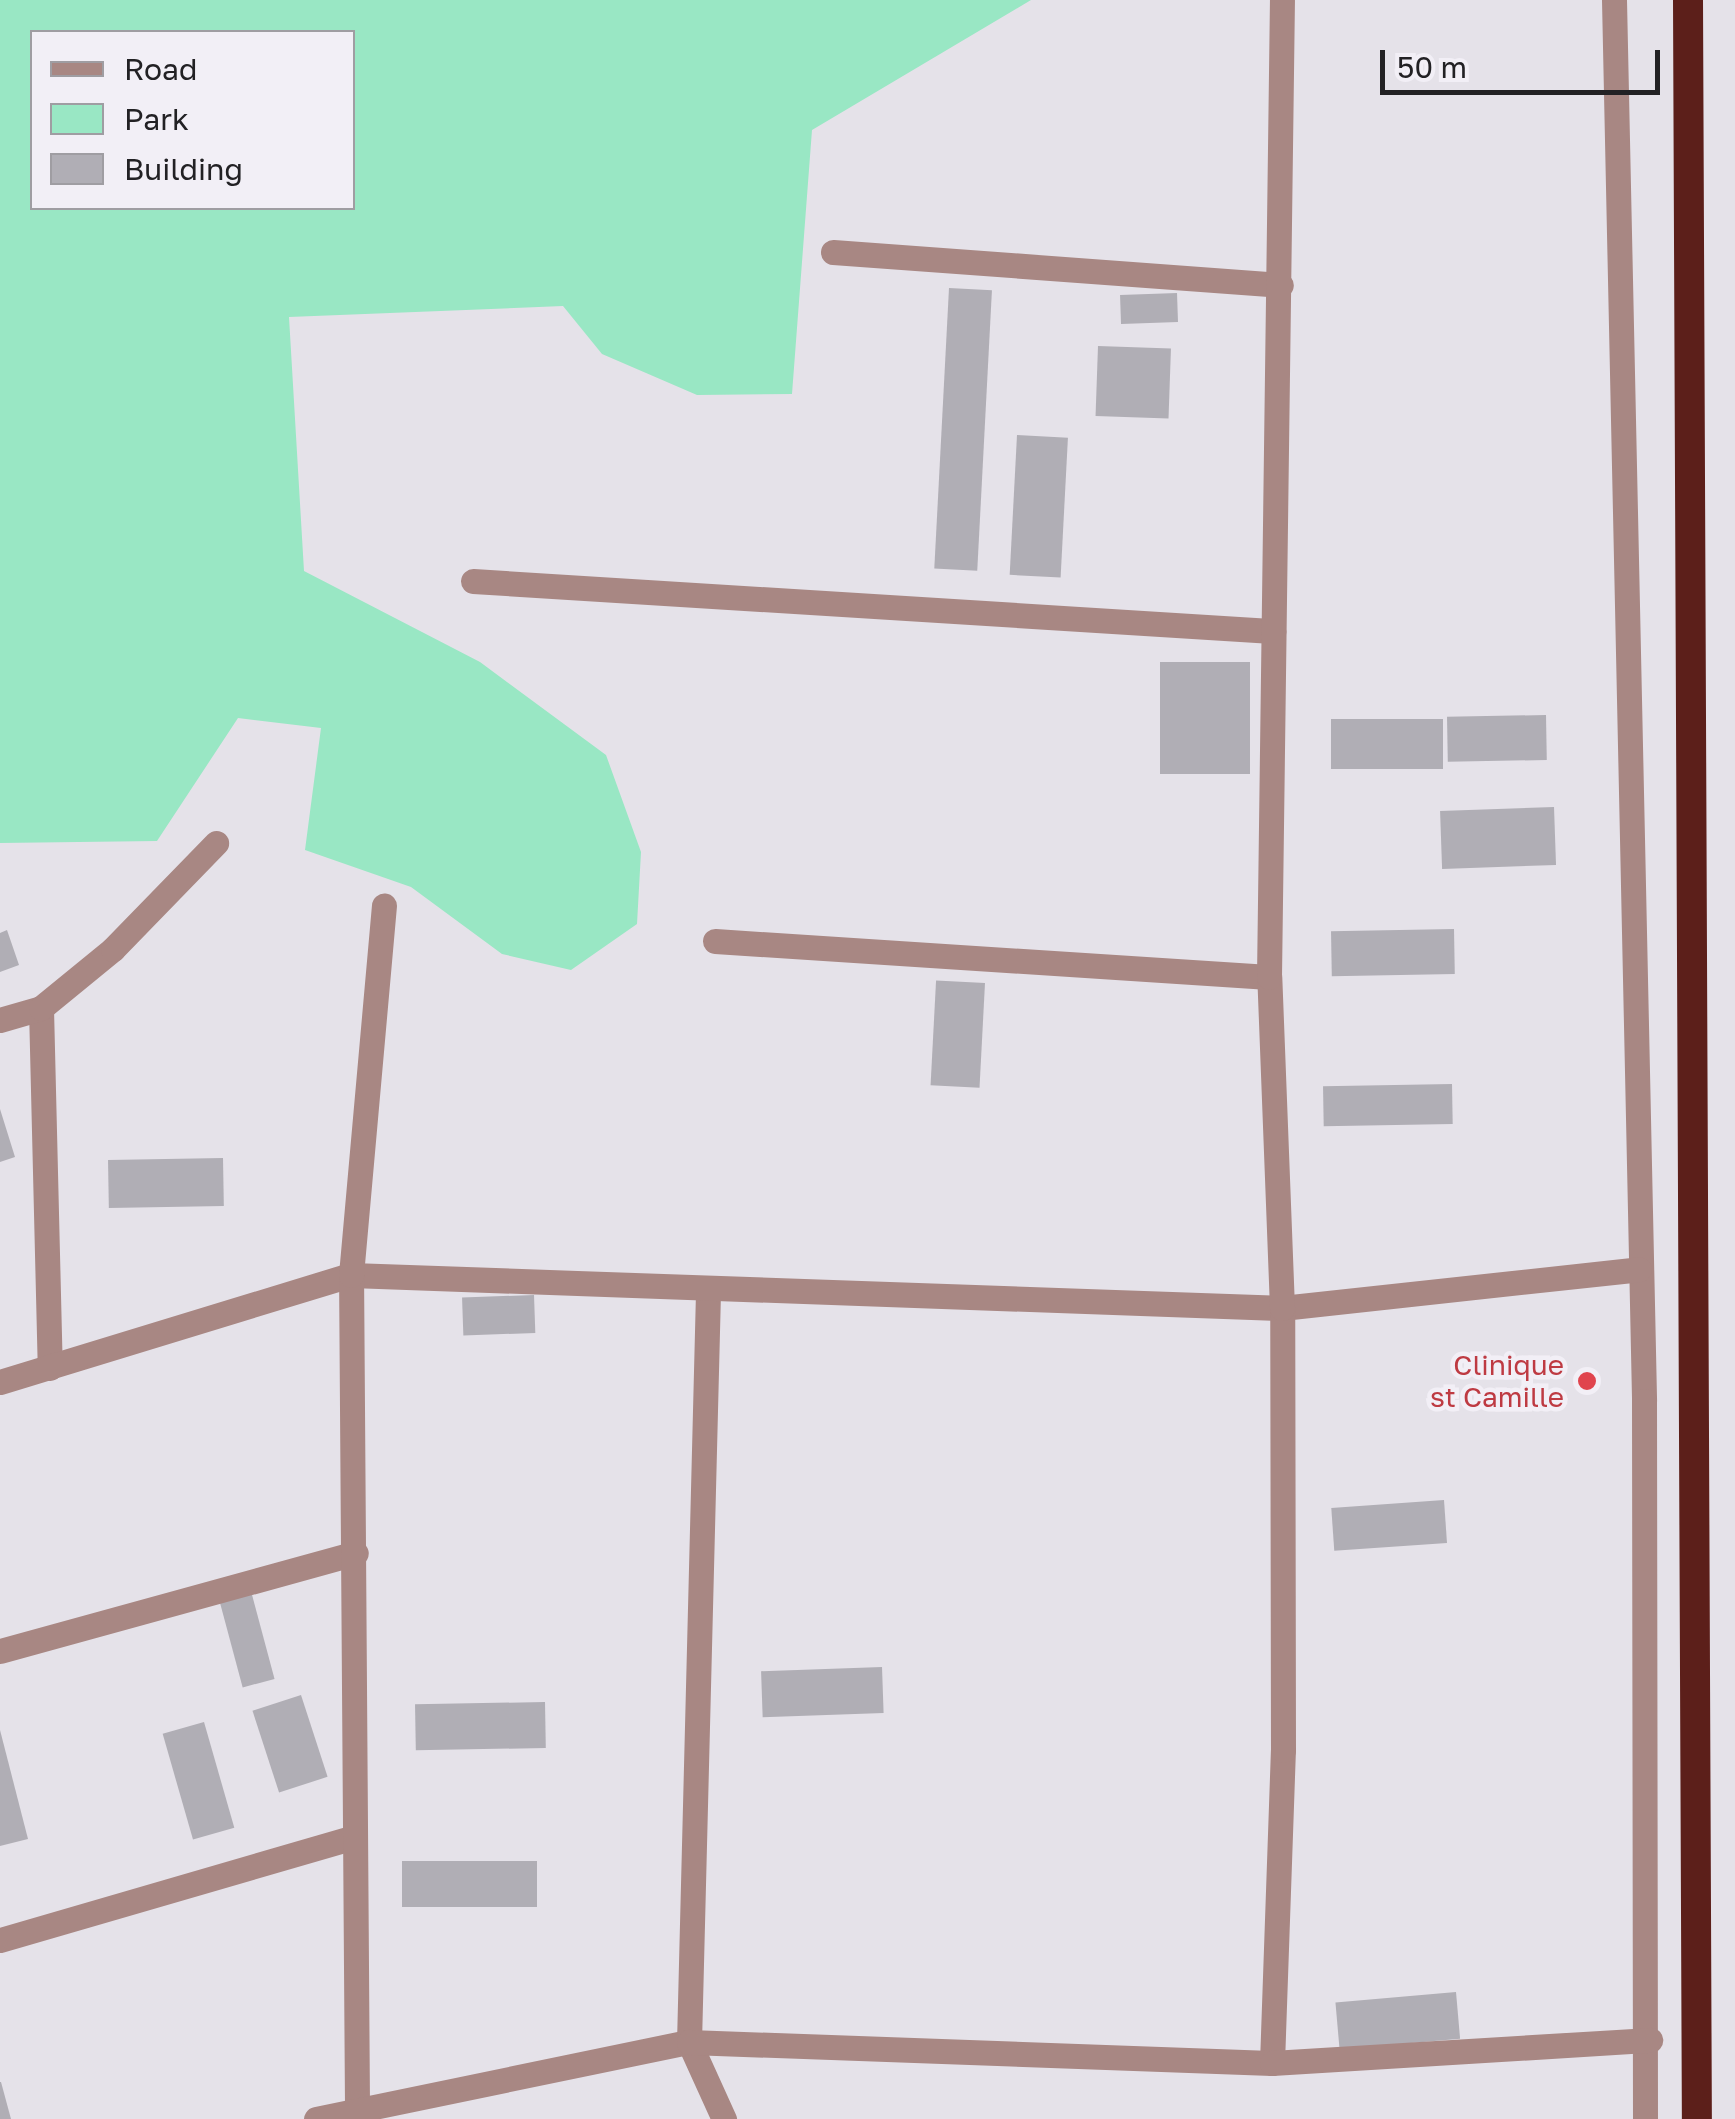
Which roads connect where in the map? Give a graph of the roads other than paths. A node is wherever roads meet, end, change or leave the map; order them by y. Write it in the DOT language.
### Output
graph roads {
  1 [pos="1282,0"];
  2 [pos="1614,0"];
  3 [pos="1688,0"];
  4 [pos="833,252"];
  5 [pos="1281,285"];
  6 [pos="474,580"];
  7 [pos="1273,630"];
  8 [pos="216,843"];
  9 [pos="384,904"];
  10 [pos="715,941"];
  11 [pos="1269,977"];
  12 [pos="41,1008"];
  13 [pos="0,1020"];
  14 [pos="1639,1269"];
  15 [pos="352,1274"];
  16 [pos="708,1292"];
  17 [pos="1282,1308"];
  18 [pos="50,1368"];
  19 [pos="0,1382"];
  20 [pos="356,1553"];
  21 [pos="0,1651"];
  22 [pos="354,1837"];
  23 [pos="0,1940"];
  24 [pos="1650,2040"];
  25 [pos="689,2042"];
  26 [pos="1272,2063"];
  27 [pos="357,2106"];
  28 [pos="316,2119"];
  29 [pos="724,2119"];
  30 [pos="1645,2119"];
  31 [pos="1698,2119"];
  1 -- 5 [label="street"];
  2 -- 14 [label="street"];
  3 -- 31 [label="highway"];
  4 -- 5 [label="street"];
  5 -- 7 [label="street"];
  6 -- 7 [label="street"];
  7 -- 11 [label="street"];
  8 -- 12 [label="street"];
  9 -- 15 [label="street"];
  10 -- 11 [label="street"];
  11 -- 17 [label="street"];
  12 -- 13 [label="street"];
  12 -- 18 [label="street"];
  14 -- 17 [label="street"];
  14 -- 24 [label="street"];
  15 -- 16 [label="street"];
  15 -- 18 [label="street"];
  15 -- 20 [label="street"];
  16 -- 17 [label="street"];
  16 -- 25 [label="street"];
  17 -- 26 [label="street"];
  18 -- 19 [label="street"];
  20 -- 21 [label="street"];
  20 -- 22 [label="street"];
  22 -- 23 [label="street"];
  22 -- 27 [label="street"];
  24 -- 26 [label="street"];
  24 -- 30 [label="street"];
  25 -- 26 [label="street"];
  25 -- 27 [label="street"];
  25 -- 29 [label="street"];
  27 -- 28 [label="street"];
}
